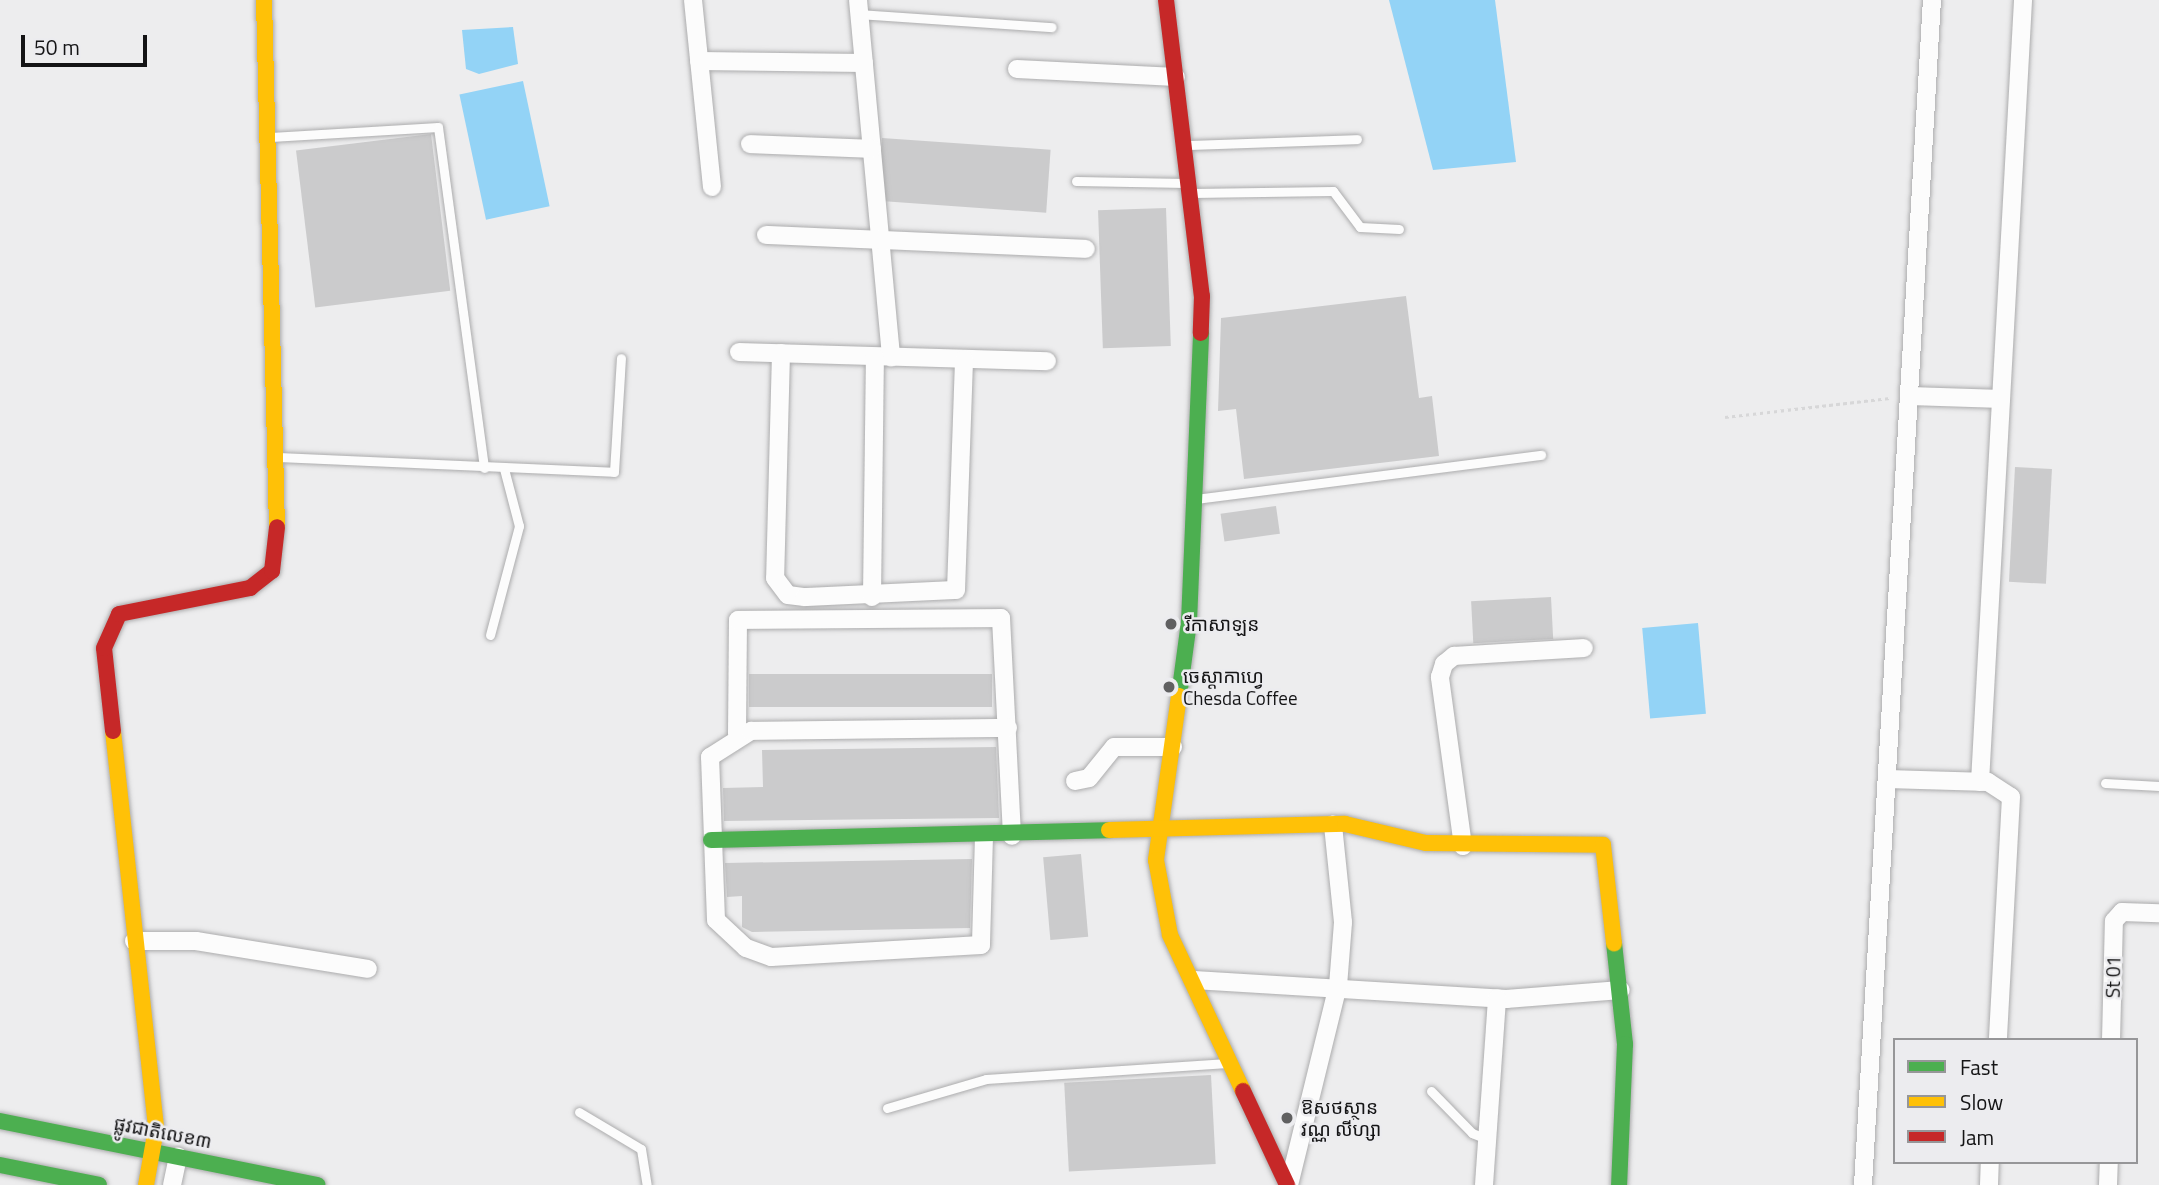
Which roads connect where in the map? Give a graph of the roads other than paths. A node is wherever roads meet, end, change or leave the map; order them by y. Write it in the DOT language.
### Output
graph roads {
  1 [pos="264,0"];
  2 [pos="693,0"];
  3 [pos="1166,0"];
  4 [pos="1932,0"];
  5 [pos="2023,0"];
  6 [pos="859,7"];
  7 [pos="1052,27"];
  8 [pos="699,61"];
  9 [pos="864,62"];
  10 [pos="1017,69"];
  11 [pos="1176,77"];
  12 [pos="268,137"];
  13 [pos="1357,139"];
  14 [pos="750,144"];
  15 [pos="1185,145"];
  16 [pos="872,149"];
  17 [pos="1076,181"];
  18 [pos="712,187"];
  19 [pos="1191,188"];
  20 [pos="1399,229"];
  21 [pos="766,235"];
  22 [pos="881,240"];
  23 [pos="1086,249"];
  24 [pos="739,352"];
  25 [pos="781,353"];
  26 [pos="883,357"];
  27 [pos="621,358"];
  28 [pos="964,359"];
  29 [pos="1047,361"];
  30 [pos="1911,396"];
  31 [pos="2001,399"];
  32 [pos="1541,455"];
  33 [pos="275,457"];
  34 [pos="484,468"];
  35 [pos="504,469"];
  36 [pos="1193,499"];
  37 [pos="872,597"];
  38 [pos="490,635"];
  39 [pos="1584,648"];
  40 [pos="1007,728"];
  41 [pos="737,734"];
  42 [pos="1173,747"];
  43 [pos="1887,779"];
  44 [pos="1075,781"];
  45 [pos="1980,782"];
  46 [pos="2105,783"];
  47 [pos="2159,786"];
  48 [pos="1333,825"];
  49 [pos="1160,833"];
  50 [pos="984,836"];
  51 [pos="1012,836"];
  52 [pos="711,840"];
  53 [pos="1462,846"];
  54 [pos="2159,913"];
  55 [pos="134,941"];
  56 [pos="368,969"];
  57 [pos="1194,980"];
  58 [pos="1338,986"];
  59 [pos="1621,990"];
  60 [pos="1497,998"];
  61 [pos="1998,1038"];
  62 [pos="2111,1038"];
  63 [pos="1230,1062"];
  64 [pos="1431,1091"];
  65 [pos="887,1108"];
  66 [pos="579,1112"];
  67 [pos="0,1121"];
  68 [pos="1491,1140"];
  69 [pos="153,1152"];
  70 [pos="178,1157"];
  71 [pos="1990,1164"];
  72 [pos="2109,1164"];
  73 [pos="0,1165"];
  74 [pos="38,1179"];
  75 [pos="99,1185"];
  76 [pos="146,1185"];
  77 [pos="172,1185"];
  78 [pos="318,1185"];
  79 [pos="647,1185"];
  80 [pos="1288,1185"];
  81 [pos="1484,1185"];
  82 [pos="1619,1185"];
  83 [pos="1863,1185"];
  84 [pos="1989,1185"];
  85 [pos="2108,1185"];
  1 -- 12 [label="main road"];
  2 -- 8 [label="street"];
  3 -- 11 [label="main road"];
  4 -- 30 [label="street"];
  5 -- 31 [label="street"];
  6 -- 7 [label="lane"];
  6 -- 9 [label="street"];
  8 -- 9 [label="street"];
  8 -- 18 [label="street"];
  9 -- 16 [label="street"];
  10 -- 11 [label="street"];
  11 -- 15 [label="main road"];
  12 -- 33 [label="main road"];
  12 -- 34 [label="lane"];
  13 -- 15 [label="lane"];
  14 -- 16 [label="street"];
  15 -- 19 [label="main road"];
  16 -- 22 [label="street"];
  17 -- 19 [label="lane"];
  19 -- 20 [label="lane"];
  19 -- 36 [label="main road"];
  21 -- 22 [label="street"];
  22 -- 23 [label="street"];
  22 -- 26 [label="street"];
  24 -- 25 [label="street"];
  25 -- 26 [label="street"];
  25 -- 37 [label="street"];
  26 -- 28 [label="street"];
  26 -- 37 [label="street"];
  27 -- 35 [label="lane"];
  28 -- 29 [label="street"];
  28 -- 37 [label="street"];
  30 -- 31 [label="street"];
  30 -- 43 [label="street"];
  31 -- 45 [label="street"];
  32 -- 36 [label="lane"];
  33 -- 34 [label="lane"];
  33 -- 55 [label="main road"];
  34 -- 35 [label="lane"];
  35 -- 38 [label="lane"];
  36 -- 42 [label="main road"];
  39 -- 53 [label="street"];
  40 -- 41 [label="street"];
  40 -- 41 [label="street"];
  40 -- 51 [label="street"];
  41 -- 52 [label="street"];
  42 -- 44 [label="street"];
  42 -- 49 [label="main road"];
  43 -- 45 [label="street"];
  43 -- 83 [label="street"];
  45 -- 61 [label="street"];
  46 -- 47 [label="lane"];
  48 -- 49 [label="main road"];
  48 -- 53 [label="main road"];
  48 -- 58 [label="street"];
  49 -- 51 [label="main road"];
  49 -- 57 [label="main road"];
  50 -- 51 [label="main road"];
  50 -- 52 [label="main road"];
  50 -- 52 [label="street"];
  53 -- 59 [label="main road"];
  54 -- 62 [label="street, St 01"];
  55 -- 56 [label="street"];
  55 -- 69 [label="main road"];
  57 -- 58 [label="street"];
  57 -- 63 [label="main road"];
  58 -- 60 [label="street"];
  58 -- 80 [label="street"];
  59 -- 60 [label="street"];
  59 -- 82 [label="main road"];
  60 -- 68 [label="street"];
  63 -- 65 [label="lane"];
  63 -- 80 [label="main road"];
  64 -- 68 [label="lane"];
  66 -- 79 [label="lane"];
  67 -- 69 [label="main road, ផ្លូវជាតិលេខ៣"];
  68 -- 81 [label="street"];
  69 -- 70 [label="main road, ផ្លូវជាតិលេខ៣"];
  69 -- 76 [label="main road"];
  70 -- 77 [label="street"];
  70 -- 78 [label="main road, ផ្លូវជាតិលេខ៣"];
  71 -- 84 [label="street"];
  72 -- 85 [label="street"];
  73 -- 74 [label="main road"];
  74 -- 75 [label="main road"];
}
